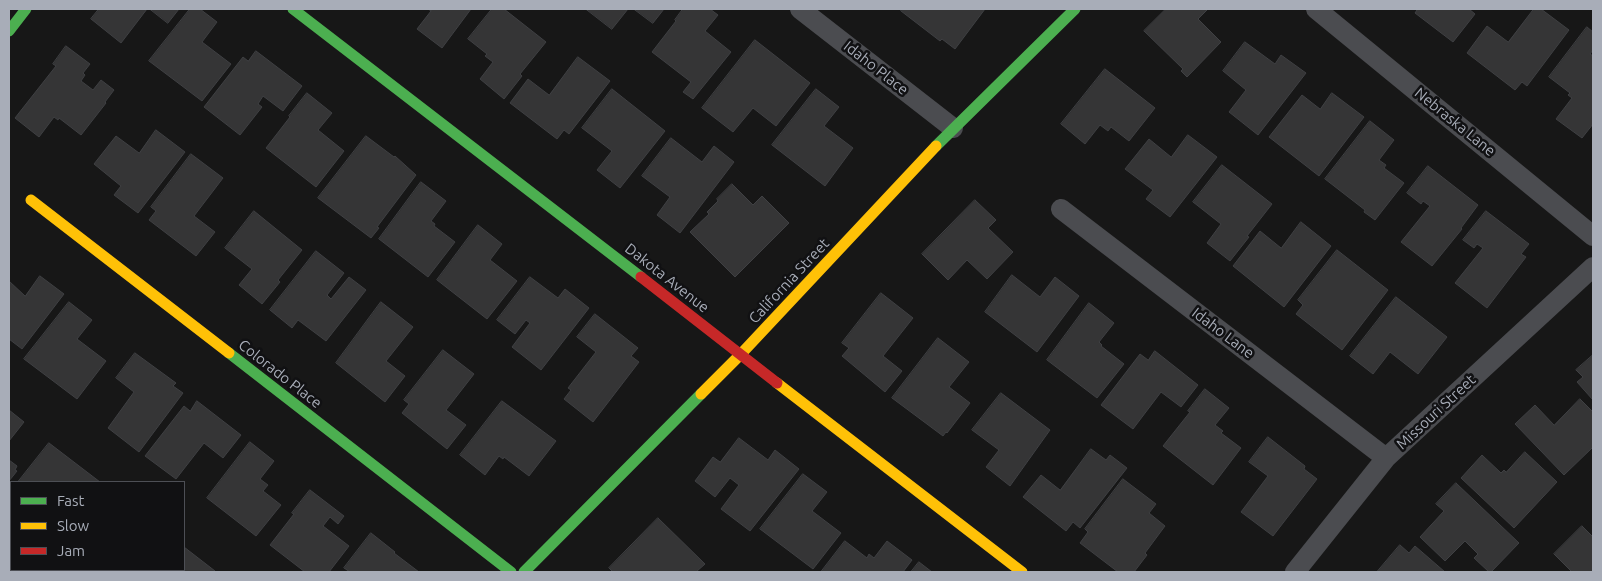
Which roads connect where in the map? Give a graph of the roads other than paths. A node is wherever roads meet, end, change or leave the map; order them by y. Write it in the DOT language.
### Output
graph roads {
  1 [pos="26,9"];
  2 [pos="292,9"];
  3 [pos="800,9"];
  4 [pos="1075,9"];
  5 [pos="1316,9"];
  6 [pos="9,31"];
  7 [pos="953,128"];
  8 [pos="31,200"];
  9 [pos="1061,209"];
  10 [pos="1593,236"];
  11 [pos="1593,267"];
  12 [pos="741,354"];
  13 [pos="1386,458"];
  14 [pos="510,572"];
  15 [pos="524,572"];
  16 [pos="1022,572"];
  17 [pos="1295,572"];
  1 -- 6 [label="street"];
  2 -- 12 [label="street, Dakota Avenue"];
  3 -- 7 [label="street, Idaho Place"];
  4 -- 7 [label="street, California Street"];
  5 -- 10 [label="street, Nebraska Lane"];
  7 -- 12 [label="street, California Street"];
  8 -- 14 [label="street, Colorado Place"];
  9 -- 13 [label="street, Idaho Lane"];
  11 -- 13 [label="street, Missouri Street"];
  12 -- 15 [label="street, California Street"];
  12 -- 16 [label="street, Dakota Avenue"];
  13 -- 17 [label="street, Missouri Street"];
}
